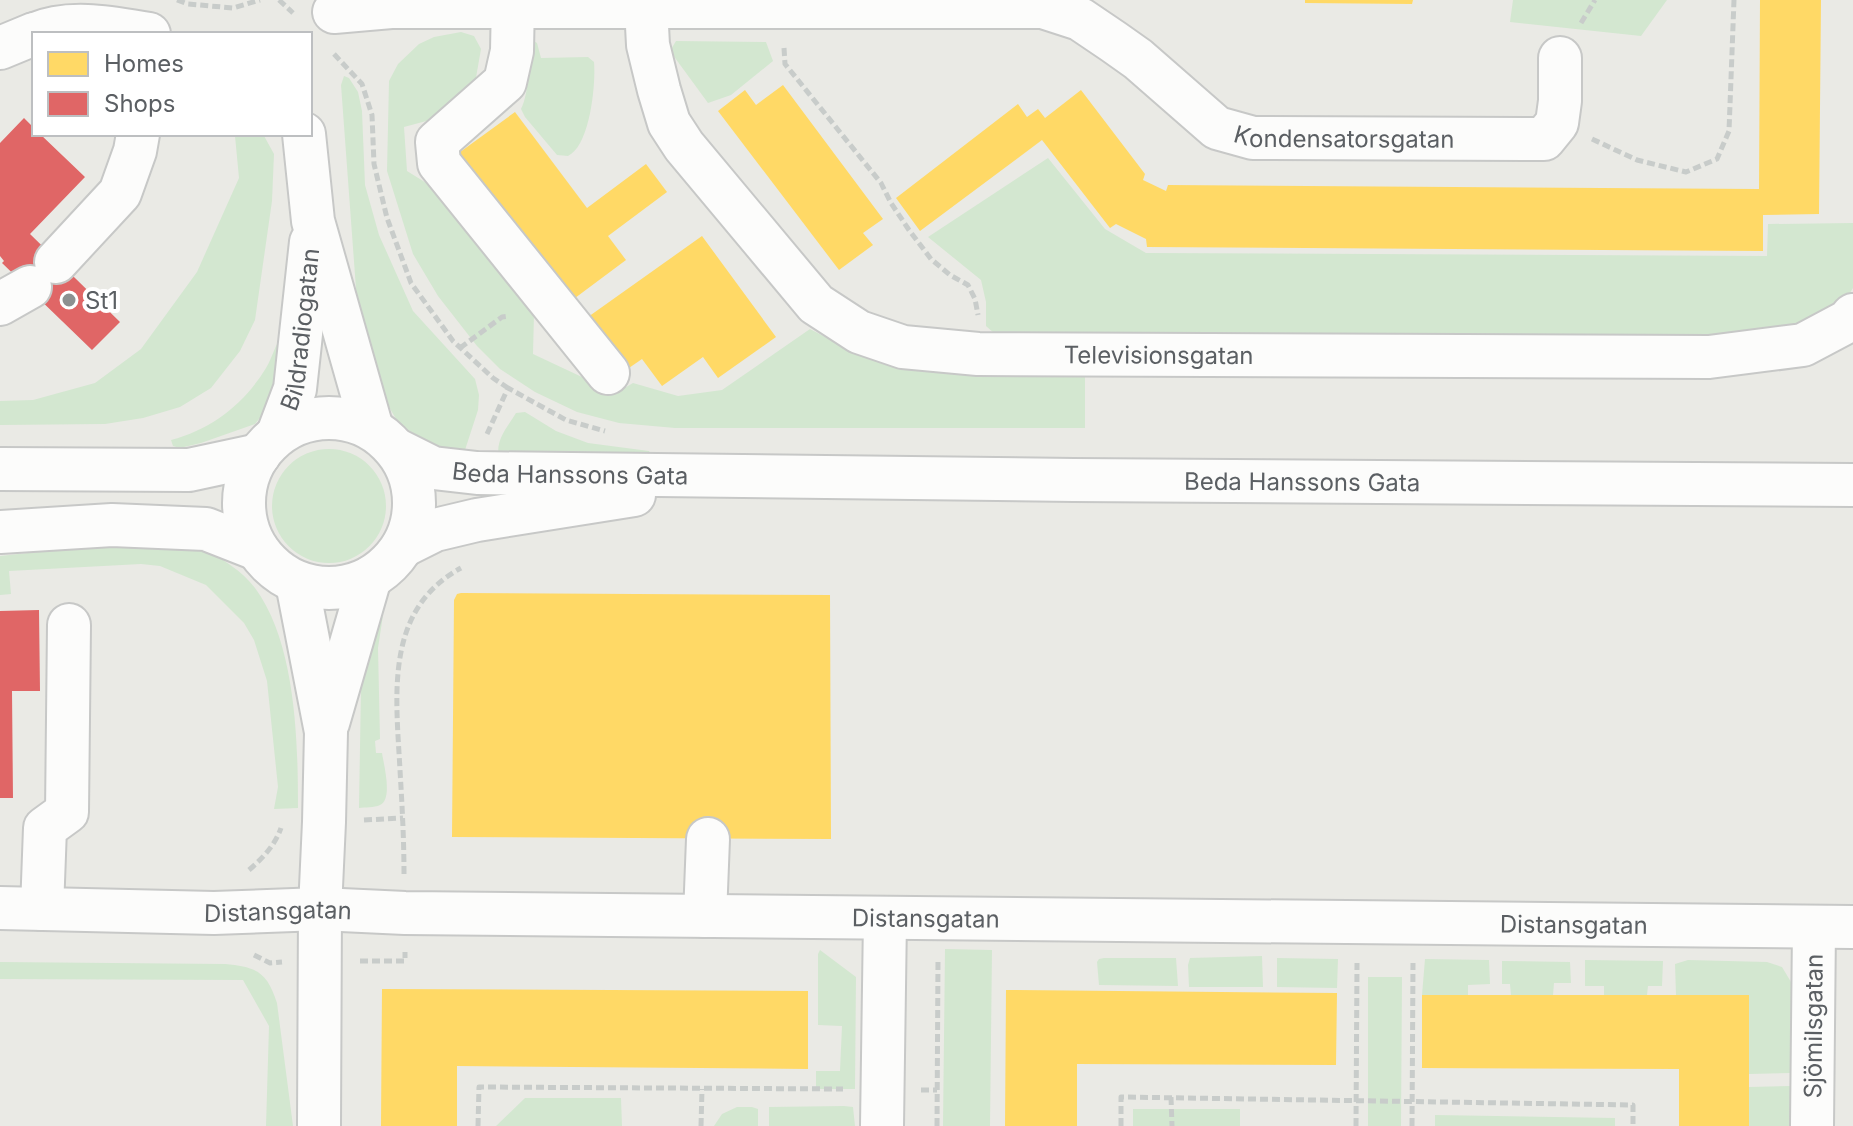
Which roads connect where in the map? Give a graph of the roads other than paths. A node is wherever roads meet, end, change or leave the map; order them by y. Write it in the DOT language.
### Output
graph roads {
  1 [pos="514,4"];
  2 [pos="619,5"];
  3 [pos="322,19"];
  4 [pos="37,24"];
  5 [pos="137,32"];
  6 [pos="0,48"];
  7 [pos="1560,58"];
  8 [pos="138,136"];
  9 [pos="304,136"];
  10 [pos="313,221"];
  11 [pos="29,284"];
  12 [pos="1853,315"];
  13 [pos="608,373"];
  14 [pos="384,439"];
  15 [pos="268,444"];
  16 [pos="0,469"];
  17 [pos="750,477"];
  18 [pos="1853,485"];
  19 [pos="0,532"];
  20 [pos="403,546"];
  21 [pos="257,549"];
  22 [pos="370,578"];
  23 [pos="297,583"];
  24 [pos="69,625"];
  25 [pos="326,732"];
  26 [pos="708,839"];
  27 [pos="0,908"];
  28 [pos="42,909"];
  29 [pos="320,909"];
  30 [pos="705,916"];
  31 [pos="885,918"];
  32 [pos="1834,927"];
  33 [pos="882,1108"];
  34 [pos="319,1126"];
  35 [pos="1812,1126"];
  1 -- 2 [label="street, Kondensatorsgatan"];
  1 -- 3 [label="street, Kondensatorsgatan"];
  1 -- 13 [label="street"];
  2 -- 7 [label="street, Kondensatorsgatan"];
  2 -- 12 [label="street, Televisionsgatan"];
  4 -- 5 [label="street"];
  4 -- 6 [label="street"];
  8 -- 11 [label="street"];
  9 -- 10 [label="street, Bildradiogatan"];
  10 -- 14 [label="street, Bildradiogatan"];
  10 -- 15 [label="street, Bildradiogatan"];
  14 -- 15 [label="street, Beda Hanssons Gata"];
  14 -- 17 [label="street, Beda Hanssons Gata"];
  14 -- 20 [label="street, Beda Hanssons Gata"];
  15 -- 16 [label="street, Beda Hanssons Gata"];
  15 -- 21 [label="street, Beda Hanssons Gata"];
  17 -- 18 [label="street, Beda Hanssons Gata"];
  17 -- 20 [label="street, Beda Hanssons Gata"];
  19 -- 21 [label="street, Beda Hanssons Gata"];
  20 -- 22 [label="street, Beda Hanssons Gata"];
  21 -- 23 [label="street, Beda Hanssons Gata"];
  22 -- 23 [label="street, Beda Hanssons Gata"];
  22 -- 25 [label="street"];
  23 -- 25 [label="street"];
  24 -- 28 [label="street"];
  25 -- 29 [label="street"];
  26 -- 30 [label="street"];
  27 -- 28 [label="street, Distansgatan"];
  28 -- 29 [label="street, Distansgatan"];
  29 -- 30 [label="street, Distansgatan"];
  29 -- 34 [label="street"];
  30 -- 31 [label="street, Distansgatan"];
  31 -- 32 [label="street, Distansgatan"];
  31 -- 33 [label="street"];
  32 -- 35 [label="street, Sjömilsgatan"];
}
